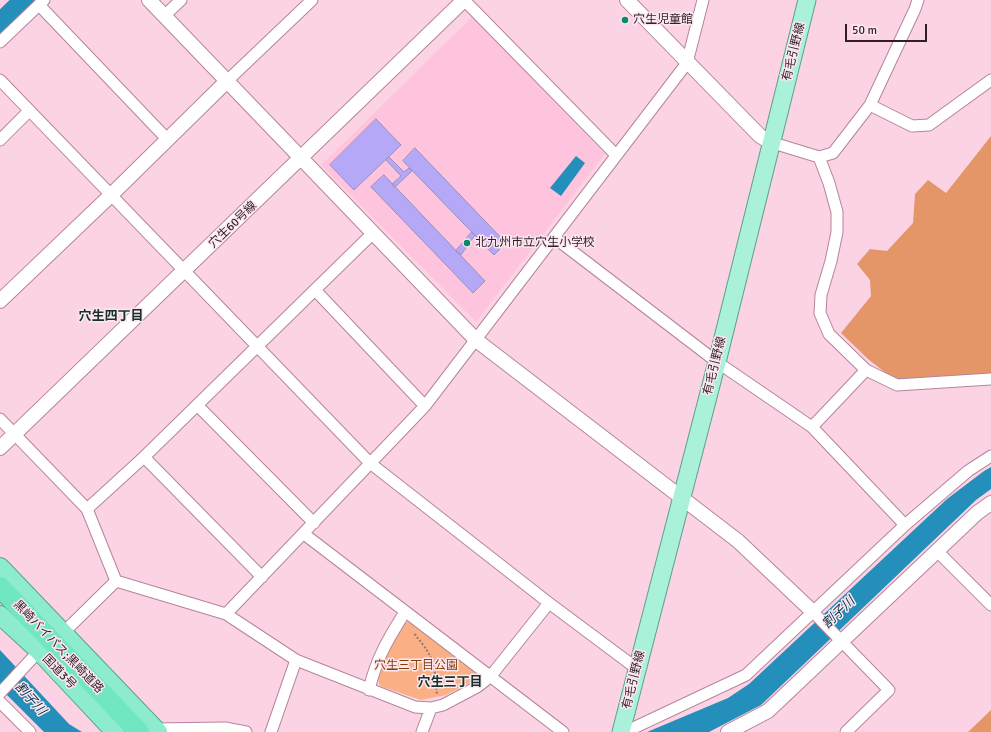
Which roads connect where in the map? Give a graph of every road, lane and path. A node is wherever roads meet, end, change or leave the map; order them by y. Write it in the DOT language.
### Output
graph roads {
  1 [pos="149,0"];
  2 [pos="181,0"];
  3 [pos="312,0"];
  4 [pos="464,0"];
  5 [pos="627,0"];
  6 [pos="703,0"];
  7 [pos="807,0"];
  8 [pos="918,0"];
  9 [pos="41,2"];
  10 [pos="164,16"];
  11 [pos="0,42"];
  12 [pos="687,63"];
  13 [pos="0,80"];
  14 [pos="991,80"];
  15 [pos="226,82"];
  16 [pos="870,105"];
  17 [pos="29,110"];
  18 [pos="167,139"];
  19 [pos="0,140"];
  20 [pos="770,142"];
  21 [pos="616,155"];
  22 [pos="818,157"];
  23 [pos="301,159"];
  24 [pos="110,196"];
  25 [pos="373,233"];
  26 [pos="555,238"];
  27 [pos="185,271"];
  28 [pos="315,290"];
  29 [pos="0,301"];
  30 [pos="476,340"];
  31 [pos="258,347"];
  32 [pos="717,362"];
  33 [pos="866,370"];
  34 [pos="991,380"];
  35 [pos="197,405"];
  36 [pos="425,406"];
  37 [pos="0,419"];
  38 [pos="812,427"];
  39 [pos="14,434"];
  40 [pos="0,448"];
  41 [pos="991,456"];
  42 [pos="144,457"];
  43 [pos="370,463"];
  44 [pos="681,497"];
  45 [pos="991,504"];
  46 [pos="88,508"];
  47 [pos="314,523"];
  48 [pos="905,524"];
  49 [pos="304,534"];
  50 [pos="937,551"];
  51 [pos="0,567"];
  52 [pos="262,577"];
  53 [pos="116,581"];
  54 [pos="0,587"];
  55 [pos="549,603"];
  56 [pos="991,605"];
  57 [pos="405,612"];
  58 [pos="814,612"];
  59 [pos="226,614"];
  60 [pos="0,615"];
  61 [pos="423,625"];
  62 [pos="63,633"];
  63 [pos="839,638"];
  64 [pos="39,651"];
  65 [pos="296,660"];
  66 [pos="636,668"];
  67 [pos="490,677"];
  68 [pos="369,690"];
  69 [pos="0,693"];
  70 [pos="0,702"];
  71 [pos="443,705"];
  72 [pos="430,708"];
  73 [pos="118,721"];
  74 [pos="151,731"];
  75 [pos="30,732"];
  76 [pos="246,732"];
  77 [pos="271,732"];
  78 [pos="422,732"];
  79 [pos="563,732"];
  80 [pos="621,732"];
  81 [pos="625,732"];
  82 [pos="728,732"];
  83 [pos="846,732"];
  1 -- 10 [label="street"];
  2 -- 10 [label="street"];
  3 -- 15 [label="street"];
  4 -- 21 [label="street"];
  4 -- 23 [label="street, 穴生60号線"];
  5 -- 12 [label="street"];
  6 -- 12 [label="street"];
  7 -- 20 [label="main road, 有毛引野線"];
  8 -- 16 [label="street"];
  9 -- 11 [label="street"];
  9 -- 18 [label="street"];
  10 -- 15 [label="street"];
  12 -- 20 [label="street"];
  12 -- 21 [label="street"];
  13 -- 17 [label="street"];
  14 -- 16 [label="street"];
  15 -- 18 [label="street"];
  15 -- 23 [label="street"];
  16 -- 22 [label="street"];
  17 -- 19 [label="street"];
  17 -- 24 [label="street"];
  18 -- 24 [label="street"];
  20 -- 22 [label="street"];
  20 -- 32 [label="main road, 有毛引野線"];
  21 -- 26 [label="street"];
  22 -- 33 [label="street"];
  23 -- 25 [label="street"];
  23 -- 27 [label="street, 穴生60号線"];
  24 -- 27 [label="street"];
  24 -- 29 [label="street"];
  25 -- 28 [label="street"];
  25 -- 30 [label="street"];
  26 -- 30 [label="street"];
  26 -- 32 [label="street"];
  27 -- 31 [label="street"];
  27 -- 39 [label="street, 穴生60号線"];
  28 -- 31 [label="street"];
  28 -- 36 [label="street"];
  30 -- 36 [label="street"];
  30 -- 44 [label="street"];
  31 -- 35 [label="street"];
  31 -- 43 [label="street"];
  32 -- 38 [label="street"];
  32 -- 44 [label="main road, 有毛引野線"];
  33 -- 34 [label="street"];
  33 -- 38 [label="street"];
  35 -- 42 [label="street"];
  35 -- 47 [label="street"];
  36 -- 43 [label="street"];
  37 -- 39 [label="street"];
  38 -- 48 [label="street"];
  39 -- 40 [label="street, 穴生60号線"];
  39 -- 46 [label="street"];
  41 -- 48 [label="street"];
  42 -- 46 [label="street"];
  42 -- 52 [label="street"];
  43 -- 47 [label="street"];
  43 -- 55 [label="street"];
  44 -- 58 [label="street"];
  44 -- 66 [label="main road, 有毛引野線"];
  45 -- 50 [label="street"];
  46 -- 53 [label="street"];
  47 -- 49 [label="street"];
  48 -- 58 [label="street"];
  49 -- 52 [label="street"];
  49 -- 57 [label="street"];
  50 -- 56 [label="street"];
  50 -- 63 [label="street"];
  51 -- 62 [label="highway"];
  52 -- 59 [label="street"];
  53 -- 59 [label="street"];
  53 -- 62 [label="street"];
  54 -- 73 [label="highway, 黒崎バイパス;黒崎道路"];
  55 -- 66 [label="street"];
  55 -- 67 [label="street"];
  57 -- 61 [label="street"];
  57 -- 68 [label="street"];
  58 -- 63 [label="street"];
  58 -- 81 [label="street"];
  59 -- 65 [label="street"];
  60 -- 64 [label="highway, 国道3号"];
  61 -- 67 [label="street"];
  61 -- 71 [label="path"];
  62 -- 74 [label="highway"];
  63 -- 82 [label="street"];
  63 -- 83 [label="street"];
  64 -- 69 [label="street"];
  64 -- 73 [label="highway, 国道3号"];
  65 -- 68 [label="street"];
  65 -- 77 [label="street"];
  66 -- 80 [label="main road, 有毛引野線"];
  67 -- 71 [label="street"];
  67 -- 79 [label="street"];
  68 -- 72 [label="street"];
  70 -- 75 [label="street"];
  71 -- 72 [label="street"];
  72 -- 78 [label="street"];
  73 -- 74 [label="highway, 黒崎バイパス;黒崎道路"];
  74 -- 76 [label="street"];
}
